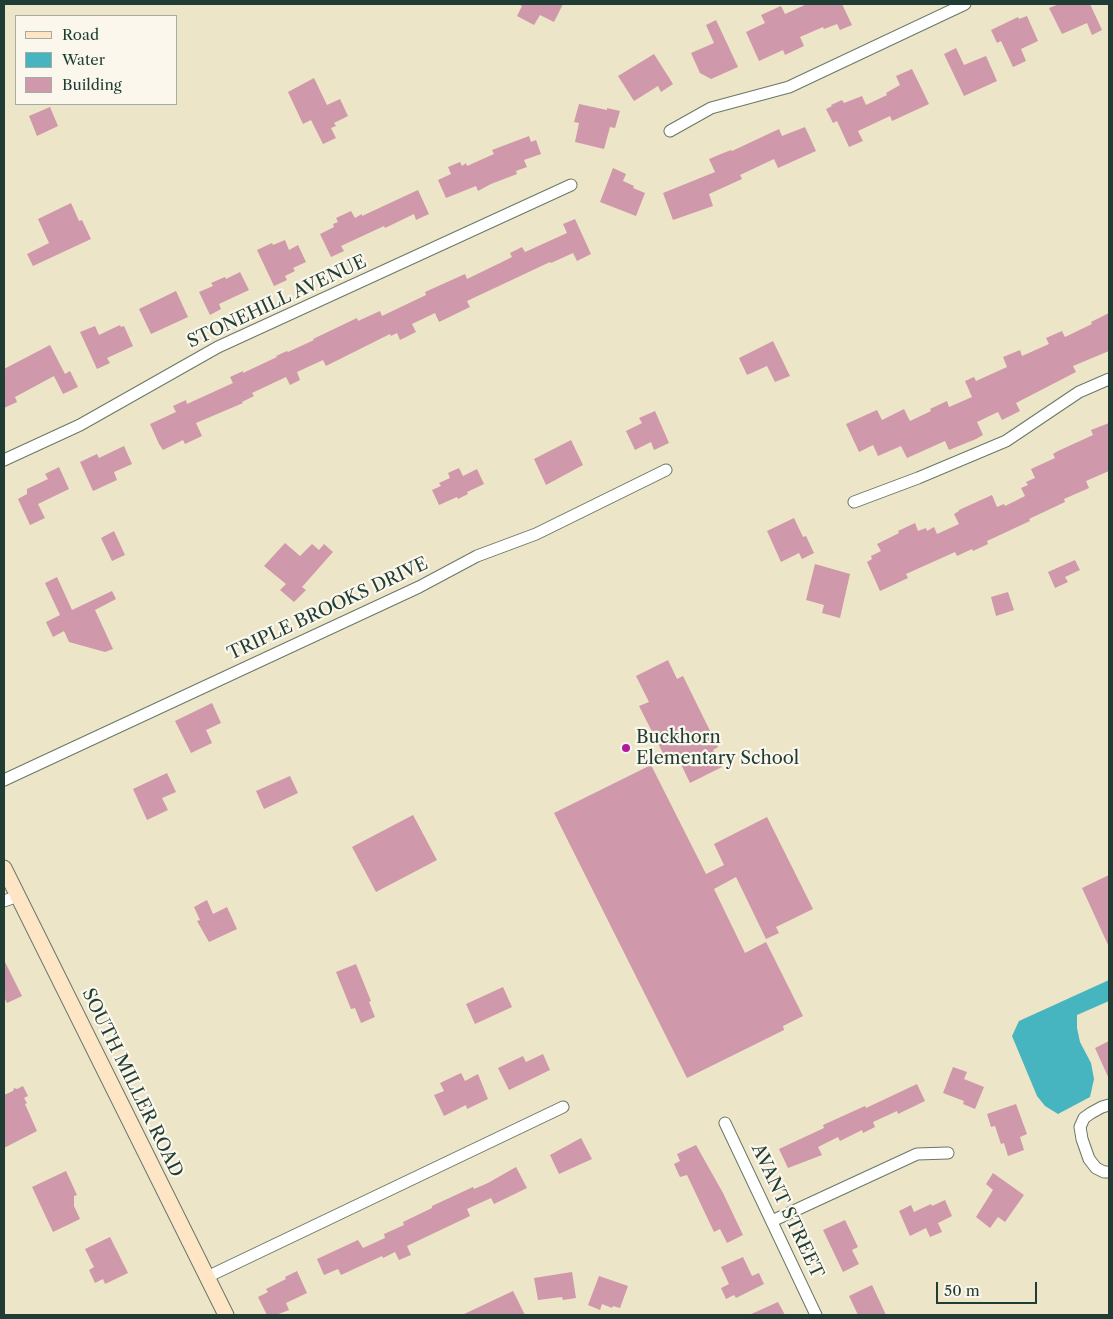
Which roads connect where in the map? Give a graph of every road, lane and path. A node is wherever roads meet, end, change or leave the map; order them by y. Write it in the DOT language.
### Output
graph roads {
  1 [pos="965,4"];
  2 [pos="670,130"];
  3 [pos="570,184"];
  4 [pos="1109,379"];
  5 [pos="4,460"];
  6 [pos="666,470"];
  7 [pos="854,502"];
  8 [pos="4,780"];
  9 [pos="5,873"];
  10 [pos="11,898"];
  11 [pos="1109,1105"];
  12 [pos="563,1108"];
  13 [pos="725,1123"];
  14 [pos="948,1153"];
  15 [pos="1109,1172"];
  16 [pos="772,1220"];
  17 [pos="207,1277"];
  18 [pos="226,1315"];
  19 [pos="816,1315"];
  1 -- 2 [label="street"];
  3 -- 5 [label="street, STONEHILL AVENUE"];
  4 -- 7 [label="street"];
  6 -- 8 [label="street, TRIPLE BROOKS DRIVE"];
  9 -- 10 [label="street, SOUTH MILLER ROAD"];
  10 -- 17 [label="street, SOUTH MILLER ROAD"];
  11 -- 15 [label="street"];
  12 -- 17 [label="street"];
  13 -- 16 [label="street, AVANT STREET"];
  14 -- 16 [label="street"];
  16 -- 19 [label="street, AVANT STREET"];
  17 -- 18 [label="street, SOUTH MILLER ROAD"];
}
